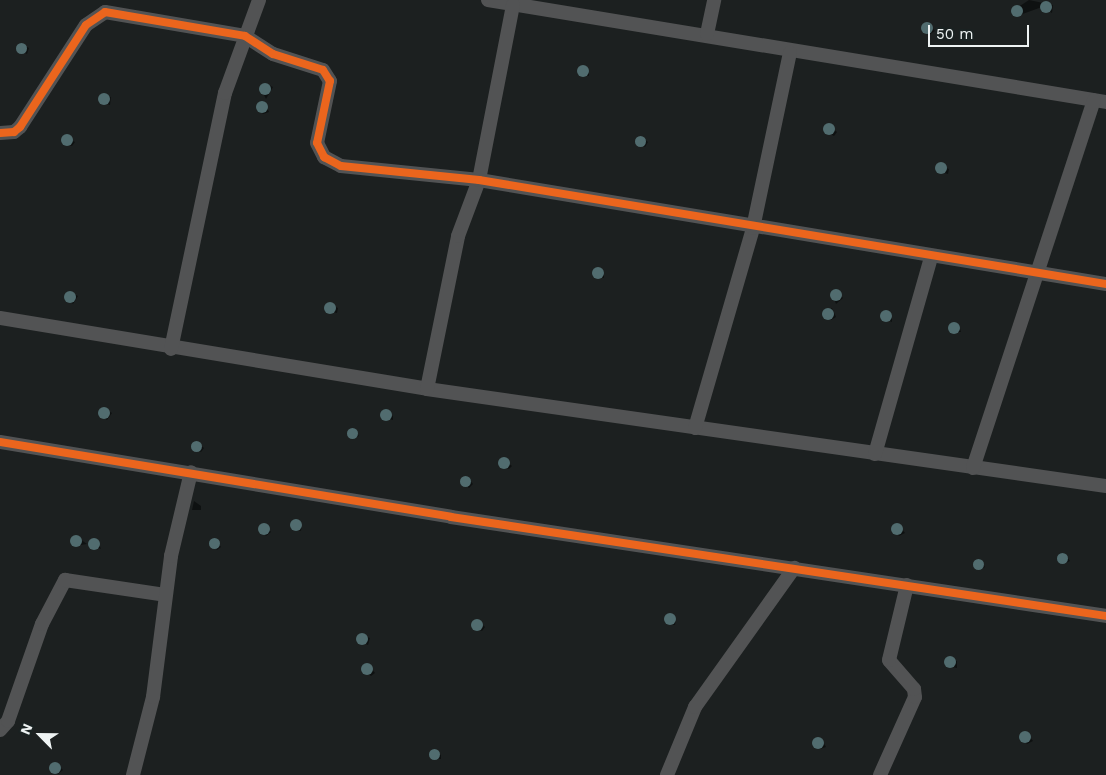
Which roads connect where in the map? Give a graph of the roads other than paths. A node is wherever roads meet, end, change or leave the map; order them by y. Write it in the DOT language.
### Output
graph roads {
  1 [pos="259,0"];
  2 [pos="488,0"];
  3 [pos="714,0"];
  4 [pos="513,5"];
  5 [pos="707,34"];
  6 [pos="245,36"];
  7 [pos="790,53"];
  8 [pos="1100,101"];
  9 [pos="0,132"];
  10 [pos="479,180"];
  11 [pos="753,228"];
  12 [pos="931,257"];
  13 [pos="1033,274"];
  14 [pos="1106,284"];
  15 [pos="0,318"];
  16 [pos="172,348"];
  17 [pos="427,389"];
  18 [pos="696,428"];
  19 [pos="0,442"];
  20 [pos="875,454"];
  21 [pos="973,468"];
  22 [pos="191,472"];
  23 [pos="1106,486"];
  24 [pos="794,568"];
  25 [pos="907,585"];
  26 [pos="165,596"];
  27 [pos="1106,616"];
  28 [pos="0,730"];
  29 [pos="133,775"];
  30 [pos="667,775"];
  31 [pos="880,775"];
  1 -- 6 [label="street"];
  2 -- 4 [label="street"];
  3 -- 5 [label="street"];
  4 -- 5 [label="street"];
  4 -- 10 [label="street"];
  5 -- 7 [label="street"];
  6 -- 9 [label="street"];
  6 -- 10 [label="street"];
  6 -- 16 [label="street"];
  7 -- 8 [label="street"];
  7 -- 11 [label="street"];
  8 -- 13 [label="street"];
  10 -- 11 [label="street"];
  10 -- 17 [label="street"];
  11 -- 12 [label="street"];
  11 -- 18 [label="street"];
  12 -- 13 [label="street"];
  12 -- 20 [label="street"];
  13 -- 14 [label="street"];
  13 -- 21 [label="street"];
  15 -- 16 [label="street"];
  16 -- 17 [label="street"];
  17 -- 18 [label="street"];
  18 -- 20 [label="street"];
  19 -- 22 [label="street"];
  20 -- 21 [label="street"];
  21 -- 23 [label="street"];
  22 -- 24 [label="street"];
  22 -- 26 [label="street"];
  24 -- 25 [label="street"];
  24 -- 30 [label="street"];
  25 -- 27 [label="street"];
  25 -- 31 [label="street"];
  26 -- 28 [label="street"];
  26 -- 29 [label="street"];
}
